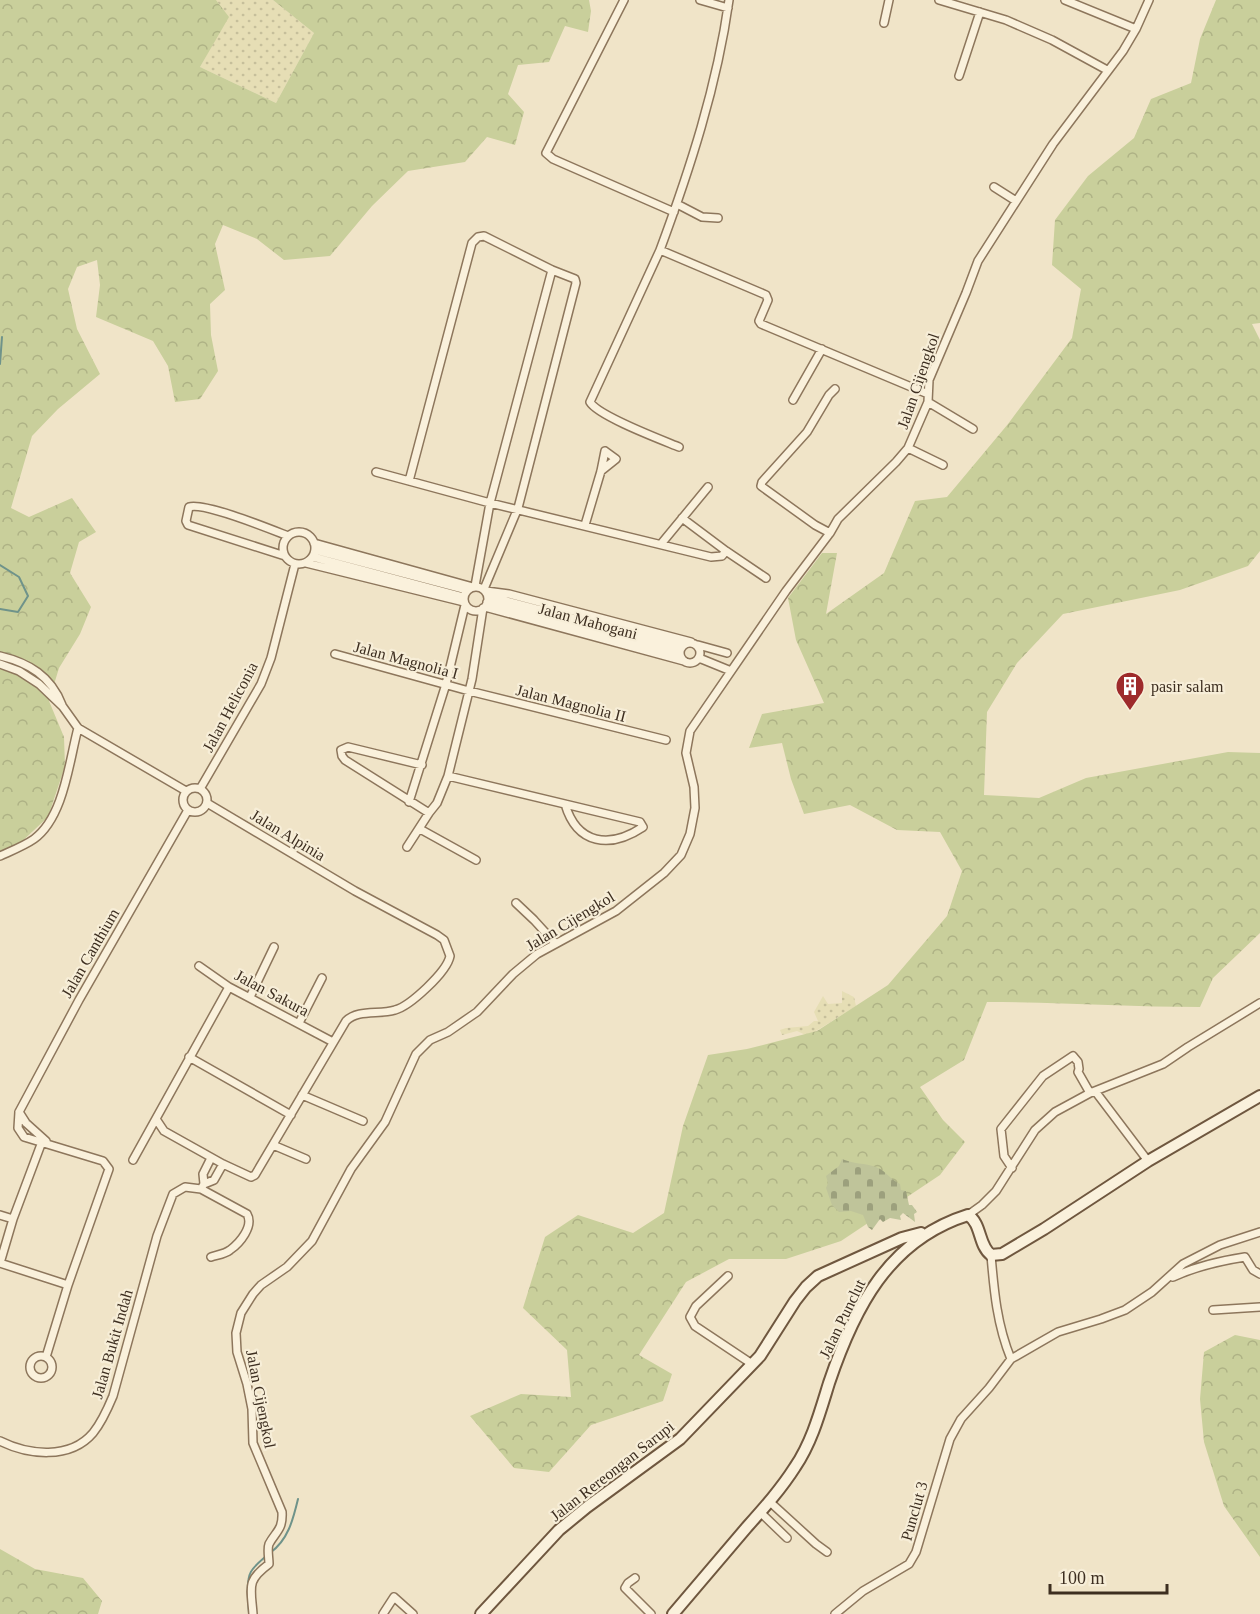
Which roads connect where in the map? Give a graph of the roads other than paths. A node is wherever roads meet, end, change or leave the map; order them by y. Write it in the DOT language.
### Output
graph roads {
  1 [pos="624,0"];
  2 [pos="700,0"];
  3 [pos="729,0"];
  4 [pos="890,0"];
  5 [pos="939,0"];
  6 [pos="1065,0"];
  7 [pos="1149,0"];
  8 [pos="728,8"];
  9 [pos="980,12"];
  10 [pos="884,23"];
  11 [pos="1136,29"];
  12 [pos="1107,70"];
  13 [pos="959,76"];
  14 [pos="993,187"];
  15 [pos="1016,201"];
  16 [pos="675,208"];
  17 [pos="718,218"];
  18 [pos="660,250"];
  19 [pos="552,270"];
  20 [pos="822,349"];
  21 [pos="835,389"];
  22 [pos="928,398"];
  23 [pos="794,400"];
  24 [pos="973,429"];
  25 [pos="679,447"];
  26 [pos="908,448"];
  27 [pos="943,465"];
  28 [pos="601,471"];
  29 [pos="376,472"];
  30 [pos="409,481"];
  31 [pos="708,487"];
  32 [pos="490,503"];
  33 [pos="518,508"];
  34 [pos="682,518"];
  35 [pos="585,525"];
  36 [pos="830,533"];
  37 [pos="288,536"];
  38 [pos="661,544"];
  39 [pos="314,550"];
  40 [pos="726,551"];
  41 [pos="285,556"];
  42 [pos="306,563"];
  43 [pos="295,564"];
  44 [pos="766,578"];
  45 [pos="468,595"];
  46 [pos="485,599"];
  47 [pos="694,644"];
  48 [pos="681,650"];
  49 [pos="727,653"];
  50 [pos="335,654"];
  51 [pos="0,656"];
  52 [pos="699,658"];
  53 [pos="684,661"];
  54 [pos="0,663"];
  55 [pos="731,671"];
  56 [pos="446,684"];
  57 [pos="470,692"];
  58 [pos="63,707"];
  59 [pos="78,728"];
  60 [pos="666,740"];
  61 [pos="422,765"];
  62 [pos="447,776"];
  63 [pos="200,789"];
  64 [pos="186,791"];
  65 [pos="409,802"];
  66 [pos="207,803"];
  67 [pos="565,804"];
  68 [pos="188,810"];
  69 [pos="429,813"];
  70 [pos="420,829"];
  71 [pos="407,847"];
  72 [pos="0,856"];
  73 [pos="476,860"];
  74 [pos="516,903"];
  75 [pos="555,943"];
  76 [pos="274,947"];
  77 [pos="199,966"];
  78 [pos="322,978"];
  79 [pos="230,987"];
  80 [pos="250,996"];
  81 [pos="1260,1003"];
  82 [pos="299,1023"];
  83 [pos="333,1042"];
  84 [pos="189,1057"];
  85 [pos="1093,1092"];
  86 [pos="302,1095"];
  87 [pos="1260,1096"];
  88 [pos="291,1114"];
  89 [pos="156,1119"];
  90 [pos="363,1121"];
  91 [pos="42,1141"];
  92 [pos="273,1145"];
  93 [pos="211,1158"];
  94 [pos="306,1159"];
  95 [pos="133,1160"];
  96 [pos="1148,1161"];
  97 [pos="223,1164"];
  98 [pos="1012,1168"];
  99 [pos="203,1186"];
  100 [pos="0,1215"];
  101 [pos="968,1215"];
  102 [pos="13,1219"];
  103 [pos="930,1231"];
  104 [pos="1258,1235"];
  105 [pos="991,1255"];
  106 [pos="211,1257"];
  107 [pos="0,1263"];
  108 [pos="1260,1274"];
  109 [pos="728,1276"];
  110 [pos="1165,1281"];
  111 [pos="68,1285"];
  112 [pos="1260,1307"];
  113 [pos="1213,1310"];
  114 [pos="46,1357"];
  115 [pos="1011,1359"];
  116 [pos="752,1364"];
  117 [pos="0,1441"];
  118 [pos="770,1502"];
  119 [pos="760,1512"];
  120 [pos="787,1538"];
  121 [pos="826,1552"];
  122 [pos="635,1578"];
  123 [pos="253,1614"];
  124 [pos="383,1614"];
  125 [pos="413,1614"];
  126 [pos="481,1614"];
  127 [pos="651,1614"];
  128 [pos="673,1614"];
  129 [pos="835,1614"];
  1 -- 16 [label="street"];
  2 -- 8 [label="street"];
  3 -- 8 [label="street"];
  4 -- 10 [label="street"];
  5 -- 9 [label="street"];
  6 -- 11 [label="street"];
  7 -- 11 [label="street, Jalan Cijengkol"];
  8 -- 16 [label="street"];
  9 -- 12 [label="street"];
  9 -- 13 [label="street"];
  11 -- 12 [label="street, Jalan Cijengkol"];
  12 -- 15 [label="street, Jalan Cijengkol"];
  14 -- 15 [label="street"];
  15 -- 22 [label="street, Jalan Cijengkol"];
  16 -- 17 [label="street"];
  16 -- 18 [label="street"];
  18 -- 20 [label="street"];
  18 -- 25 [label="street"];
  19 -- 30 [label="street"];
  19 -- 32 [label="street"];
  19 -- 33 [label="street"];
  20 -- 22 [label="street"];
  20 -- 23 [label="street"];
  21 -- 36 [label="street"];
  22 -- 24 [label="street"];
  22 -- 26 [label="street, Jalan Cijengkol"];
  26 -- 27 [label="street"];
  26 -- 36 [label="street, Jalan Cijengkol"];
  28 -- 35 [label="street"];
  29 -- 30 [label="street"];
  30 -- 32 [label="street"];
  31 -- 34 [label="street"];
  32 -- 33 [label="street"];
  32 -- 45 [label="street"];
  33 -- 35 [label="street"];
  33 -- 46 [label="street"];
  34 -- 38 [label="street"];
  34 -- 40 [label="street"];
  35 -- 38 [label="street"];
  36 -- 55 [label="street, Jalan Cijengkol"];
  37 -- 39 [label="street"];
  37 -- 41 [label="street"];
  37 -- 41 [label="street"];
  38 -- 40 [label="street"];
  39 -- 42 [label="street"];
  39 -- 45 [label="street"];
  39 -- 45 [label="street"];
  40 -- 44 [label="street"];
  41 -- 43 [label="street"];
  42 -- 43 [label="street"];
  42 -- 45 [label="street"];
  43 -- 63 [label="street, Jalan Heliconia"];
  45 -- 46 [label="street"];
  45 -- 46 [label="street"];
  45 -- 56 [label="street"];
  46 -- 47 [label="street"];
  46 -- 48 [label="street"];
  46 -- 53 [label="street, Jalan Mahogani"];
  46 -- 57 [label="street"];
  47 -- 48 [label="street"];
  47 -- 49 [label="street"];
  47 -- 52 [label="street"];
  48 -- 53 [label="street"];
  50 -- 56 [label="street, Jalan Magnolia I"];
  51 -- 58 [label="street"];
  52 -- 53 [label="street"];
  52 -- 55 [label="street"];
  54 -- 58 [label="street"];
  55 -- 75 [label="street, Jalan Cijengkol"];
  56 -- 57 [label="street, Jalan Magnolia I"];
  56 -- 61 [label="street"];
  57 -- 60 [label="street, Jalan Magnolia II"];
  57 -- 62 [label="street"];
  58 -- 59 [label="street"];
  59 -- 64 [label="street"];
  59 -- 72 [label="street"];
  61 -- 65 [label="street"];
  61 -- 65 [label="street"];
  62 -- 67 [label="street"];
  62 -- 69 [label="street"];
  63 -- 64 [label="street"];
  63 -- 66 [label="street"];
  64 -- 68 [label="street"];
  65 -- 69 [label="street"];
  66 -- 68 [label="street"];
  66 -- 83 [label="street, Jalan Alpinia"];
  67 -- 67 [label="street"];
  68 -- 91 [label="street, Jalan Canthium"];
  69 -- 70 [label="street"];
  70 -- 71 [label="street"];
  70 -- 73 [label="street"];
  74 -- 75 [label="street"];
  75 -- 123 [label="street, Jalan Cijengkol"];
  76 -- 80 [label="street"];
  77 -- 79 [label="street, Jalan Sakura"];
  78 -- 82 [label="street"];
  79 -- 80 [label="street, Jalan Sakura"];
  79 -- 84 [label="street"];
  80 -- 82 [label="street, Jalan Sakura"];
  81 -- 85 [label="street"];
  82 -- 83 [label="street, Jalan Sakura"];
  83 -- 86 [label="street"];
  84 -- 88 [label="street"];
  84 -- 89 [label="street"];
  85 -- 96 [label="street"];
  85 -- 98 [label="street"];
  85 -- 98 [label="street"];
  86 -- 88 [label="street"];
  86 -- 90 [label="street"];
  87 -- 96 [label="main road"];
  88 -- 92 [label="street"];
  89 -- 93 [label="street"];
  89 -- 95 [label="street"];
  91 -- 102 [label="street"];
  91 -- 111 [label="street, Jalan Canthium"];
  92 -- 94 [label="street"];
  92 -- 97 [label="street"];
  93 -- 97 [label="street"];
  93 -- 99 [label="street"];
  96 -- 105 [label="main road"];
  97 -- 99 [label="street"];
  98 -- 101 [label="street"];
  99 -- 106 [label="street"];
  99 -- 117 [label="street, Jalan Bukit Indah"];
  100 -- 102 [label="street"];
  101 -- 103 [label="main road, Jalan Punclut"];
  101 -- 105 [label="main road"];
  102 -- 107 [label="street"];
  103 -- 116 [label="main road, Jalan Rereongan Sarupi"];
  103 -- 118 [label="main road, Jalan Punclut"];
  104 -- 110 [label="street"];
  105 -- 115 [label="street"];
  107 -- 111 [label="street"];
  108 -- 110 [label="street"];
  109 -- 116 [label="street"];
  110 -- 115 [label="street"];
  111 -- 114 [label="street"];
  112 -- 113 [label="street"];
  115 -- 129 [label="street, Punclut 3"];
  116 -- 126 [label="main road, Jalan Rereongan Sarupi"];
  118 -- 119 [label="main road, Jalan Punclut"];
  118 -- 121 [label="street"];
  119 -- 120 [label="street"];
  119 -- 128 [label="main road, Jalan Punclut"];
  122 -- 127 [label="street"];
  124 -- 125 [label="street"];
}
